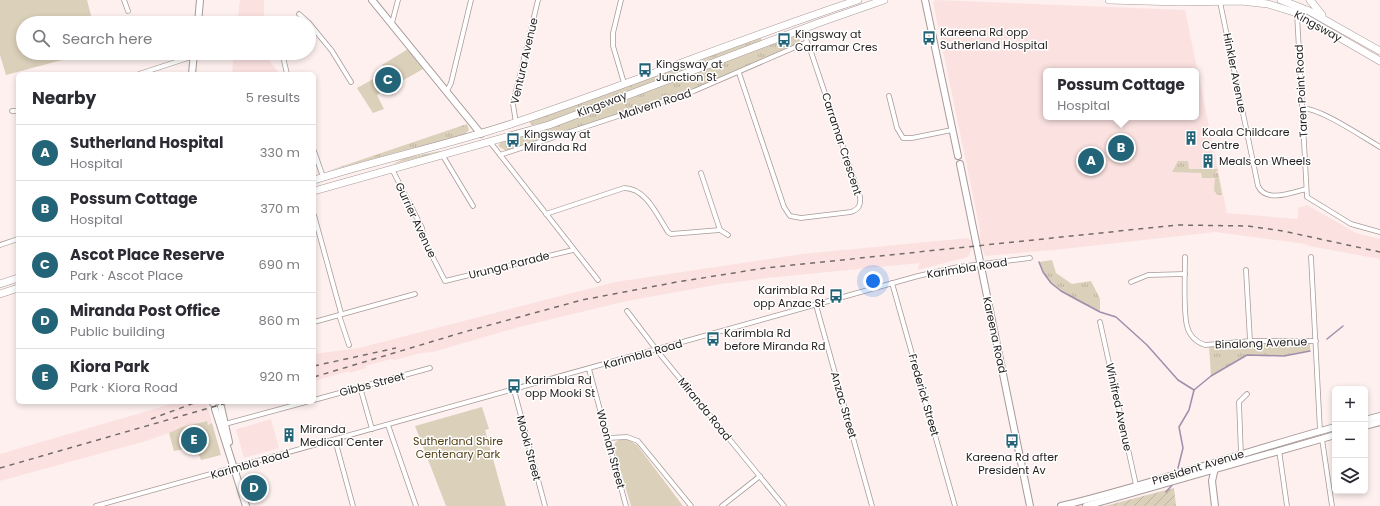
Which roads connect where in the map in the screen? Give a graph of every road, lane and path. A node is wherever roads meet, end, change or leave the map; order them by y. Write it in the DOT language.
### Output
graph roads {
  1 [pos="124,0"];
  2 [pos="200,0"];
  3 [pos="372,0"];
  4 [pos="398,0"];
  5 [pos="471,0"];
  6 [pos="538,0"];
  7 [pos="621,0"];
  8 [pos="858,0"];
  9 [pos="884,0"];
  10 [pos="925,0"];
  11 [pos="1108,0"];
  12 [pos="1124,0"];
  13 [pos="1281,0"];
  14 [pos="1310,0"];
  15 [pos="1206,1"];
  16 [pos="1220,1"];
  17 [pos="1297,5"];
  18 [pos="128,11"];
  19 [pos="199,16"];
  20 [pos="798,20"];
  21 [pos="392,23"];
  22 [pos="1331,23"];
  23 [pos="802,29"];
  24 [pos="316,32"];
  25 [pos="807,42"];
  26 [pos="1380,51"];
  27 [pos="180,60"];
  28 [pos="193,60"];
  29 [pos="284,60"];
  30 [pos="1380,61"];
  31 [pos="145,72"];
  32 [pos="192,72"];
  33 [pos="287,72"];
  34 [pos="739,73"];
  35 [pos="351,82"];
  36 [pos="624,83"];
  37 [pos="447,91"];
  38 [pos="889,96"];
  39 [pos="1302,108"];
  40 [pos="12,111"];
  41 [pos="16,111"];
  42 [pos="516,122"];
  43 [pos="952,130"];
  44 [pos="481,134"];
  45 [pos="490,142"];
  46 [pos="1380,147"];
  47 [pos="500,155"];
  48 [pos="316,156"];
  49 [pos="443,156"];
  50 [pos="387,160"];
  51 [pos="392,169"];
  52 [pos="701,173"];
  53 [pos="324,177"];
  54 [pos="316,179"];
  55 [pos="1306,189"];
  56 [pos="316,190"];
  57 [pos="473,206"];
  58 [pos="546,214"];
  59 [pos="316,223"];
  60 [pos="720,230"];
  61 [pos="1380,232"];
  62 [pos="728,235"];
  63 [pos="16,240"];
  64 [pos="0,245"];
  65 [pos="573,250"];
  66 [pos="1311,256"];
  67 [pos="1185,257"];
  68 [pos="1030,258"];
  69 [pos="980,264"];
  70 [pos="1246,270"];
  71 [pos="1185,274"];
  72 [pos="16,279"];
  73 [pos="598,280"];
  74 [pos="445,281"];
  75 [pos="1131,282"];
  76 [pos="892,283"];
  77 [pos="0,284"];
  78 [pos="16,289"];
  79 [pos="0,294"];
  80 [pos="415,294"];
  81 [pos="816,305"];
  82 [pos="627,311"];
  83 [pos="340,314"];
  84 [pos="316,321"];
  85 [pos="1100,322"];
  86 [pos="1316,341"];
  87 [pos="1250,342"];
  88 [pos="349,345"];
  89 [pos="656,350"];
  90 [pos="430,368"];
  91 [pos="589,369"];
  92 [pos="360,387"];
  93 [pos="514,390"];
  94 [pos="1247,394"];
  95 [pos="316,399"];
  96 [pos="299,404"];
  97 [pos="216,405"];
  98 [pos="1380,416"];
  99 [pos="1368,419"];
  100 [pos="1380,422"];
  101 [pos="226,424"];
  102 [pos="388,425"];
  103 [pos="1368,425"];
  104 [pos="1332,428"];
  105 [pos="372,429"];
  106 [pos="1320,431"];
  107 [pos="1332,436"];
  108 [pos="608,438"];
  109 [pos="1322,438"];
  110 [pos="335,440"];
  111 [pos="1279,450"];
  112 [pos="232,457"];
  113 [pos="1241,458"];
  114 [pos="235,468"];
  115 [pos="1215,468"];
  116 [pos="1201,472"];
  117 [pos="760,476"];
  118 [pos="1212,481"];
  119 [pos="1137,488"];
  120 [pos="96,506"];
  121 [pos="246,506"];
  122 [pos="353,506"];
  123 [pos="416,506"];
  124 [pos="545,506"];
  125 [pos="626,506"];
  126 [pos="691,506"];
  127 [pos="722,506"];
  128 [pos="784,506"];
  129 [pos="872,506"];
  130 [pos="955,506"];
  131 [pos="1030,506"];
  132 [pos="1061,506"];
  133 [pos="1086,506"];
  134 [pos="1216,506"];
  135 [pos="1287,506"];
  136 [pos="1332,506"];
  1 -- 18 [label="street"];
  2 -- 19 [label="street"];
  3 -- 21 [label="street"];
  4 -- 21 [label="street"];
  5 -- 37 [label="street"];
  6 -- 42 [label="street, Ventura Avenue"];
  7 -- 36 [label="street"];
  8 -- 20 [label="main road, Kingsway"];
  9 -- 23 [label="main road, Kingsway"];
  10 -- 43 [label="street"];
  11 -- 12 [label="main road, Kingsway"];
  12 -- 15 [label="main road, Kingsway"];
  13 -- 17 [label="main road, Kingsway"];
  14 -- 22 [label="main road"];
  15 -- 16 [label="main road, Kingsway"];
  16 -- 17 [label="main road, Kingsway"];
  16 -- 55 [label="street, Hinkler Avenue"];
  17 -- 22 [label="main road, Kingsway"];
  17 -- 30 [label="main road, Kingsway"];
  17 -- 39 [label="street, Taren Point Road"];
  20 -- 23 [label="main road"];
  20 -- 36 [label="main road, Kingsway"];
  21 -- 37 [label="street"];
  22 -- 26 [label="main road, Kingsway"];
  23 -- 25 [label="street, Carramar Crescent"];
  23 -- 45 [label="main road, Kingsway"];
  24 -- 35 [label="street"];
  25 -- 34 [label="street, Malvern Road"];
  25 -- 34 [label="street, Carramar Crescent"];
  27 -- 31 [label="street"];
  28 -- 32 [label="street"];
  29 -- 33 [label="street"];
  34 -- 47 [label="street, Malvern Road"];
  36 -- 42 [label="main road, Kingsway"];
  37 -- 44 [label="street"];
  38 -- 43 [label="street"];
  39 -- 46 [label="street"];
  39 -- 55 [label="street, Taren Point Road"];
  40 -- 41 [label="street"];
  42 -- 44 [label="main road, Kingsway"];
  43 -- 69 [label="street, Kareena Road"];
  44 -- 45 [label="main road"];
  44 -- 50 [label="main road, Kingsway"];
  45 -- 47 [label="street"];
  45 -- 49 [label="main road, Kingsway"];
  47 -- 58 [label="street"];
  48 -- 53 [label="street"];
  49 -- 51 [label="main road, Kingsway"];
  49 -- 57 [label="street"];
  50 -- 51 [label="main road, Gurrier Avenue"];
  50 -- 53 [label="main road, Kingsway"];
  51 -- 56 [label="main road, Kingsway"];
  51 -- 74 [label="street, Gurrier Avenue"];
  52 -- 60 [label="street"];
  53 -- 54 [label="main road, Kingsway"];
  55 -- 61 [label="street, Taren Point Road"];
  58 -- 60 [label="street"];
  58 -- 65 [label="street"];
  59 -- 83 [label="street"];
  60 -- 62 [label="street"];
  63 -- 64 [label="street"];
  65 -- 73 [label="street"];
  65 -- 74 [label="street, Urunga Parade"];
  66 -- 86 [label="street"];
  67 -- 71 [label="street, Binalong Avenue"];
  68 -- 69 [label="street, Karimbla Road"];
  69 -- 76 [label="street, Karimbla Road"];
  69 -- 131 [label="street, Kareena Road"];
  70 -- 87 [label="street"];
  71 -- 75 [label="street"];
  71 -- 87 [label="street, Binalong Avenue"];
  72 -- 77 [label="main road"];
  76 -- 81 [label="street, Karimbla Road"];
  76 -- 130 [label="street, Frederick Street"];
  78 -- 79 [label="main road"];
  80 -- 83 [label="street"];
  81 -- 89 [label="street, Karimbla Road"];
  81 -- 129 [label="street, Anzac Street"];
  82 -- 89 [label="street, Miranda Road"];
  83 -- 84 [label="street"];
  83 -- 88 [label="street"];
  85 -- 119 [label="street, Winifred Avenue"];
  86 -- 87 [label="street, Binalong Avenue"];
  86 -- 106 [label="street"];
  89 -- 91 [label="street, Karimbla Road"];
  89 -- 117 [label="street, Miranda Road"];
  90 -- 92 [label="street, Gibbs Street"];
  91 -- 93 [label="street, Karimbla Road"];
  91 -- 108 [label="street, Woonah Street"];
  92 -- 95 [label="street, Gibbs Street"];
  92 -- 105 [label="street"];
  93 -- 102 [label="street, Karimbla Road"];
  93 -- 124 [label="street, Mooki Street"];
  94 -- 113 [label="street"];
  96 -- 101 [label="street"];
  97 -- 101 [label="street"];
  97 -- 112 [label="street"];
  98 -- 99 [label="street"];
  100 -- 103 [label="street"];
  101 -- 112 [label="street"];
  102 -- 105 [label="street, Karimbla Road"];
  102 -- 123 [label="street"];
  104 -- 106 [label="street, President Avenue"];
  105 -- 110 [label="street, Karimbla Road"];
  106 -- 109 [label="street"];
  106 -- 113 [label="street, President Avenue"];
  107 -- 109 [label="street, President Avenue"];
  108 -- 125 [label="street, Woonah Street"];
  108 -- 126 [label="street"];
  109 -- 111 [label="street, President Avenue"];
  109 -- 136 [label="street"];
  110 -- 114 [label="street, Karimbla Road"];
  110 -- 122 [label="street"];
  111 -- 113 [label="street, President Avenue"];
  111 -- 135 [label="street"];
  112 -- 114 [label="street"];
  113 -- 115 [label="street, President Avenue"];
  113 -- 119 [label="street, President Avenue"];
  114 -- 120 [label="street, Karimbla Road"];
  114 -- 121 [label="street"];
  115 -- 116 [label="street, President Avenue"];
  115 -- 118 [label="street"];
  116 -- 118 [label="street"];
  116 -- 119 [label="street, President Avenue"];
  117 -- 127 [label="street"];
  117 -- 128 [label="street, Miranda Road"];
  118 -- 134 [label="street"];
  119 -- 132 [label="street, President Avenue"];
  119 -- 133 [label="street, President Avenue"];
}
